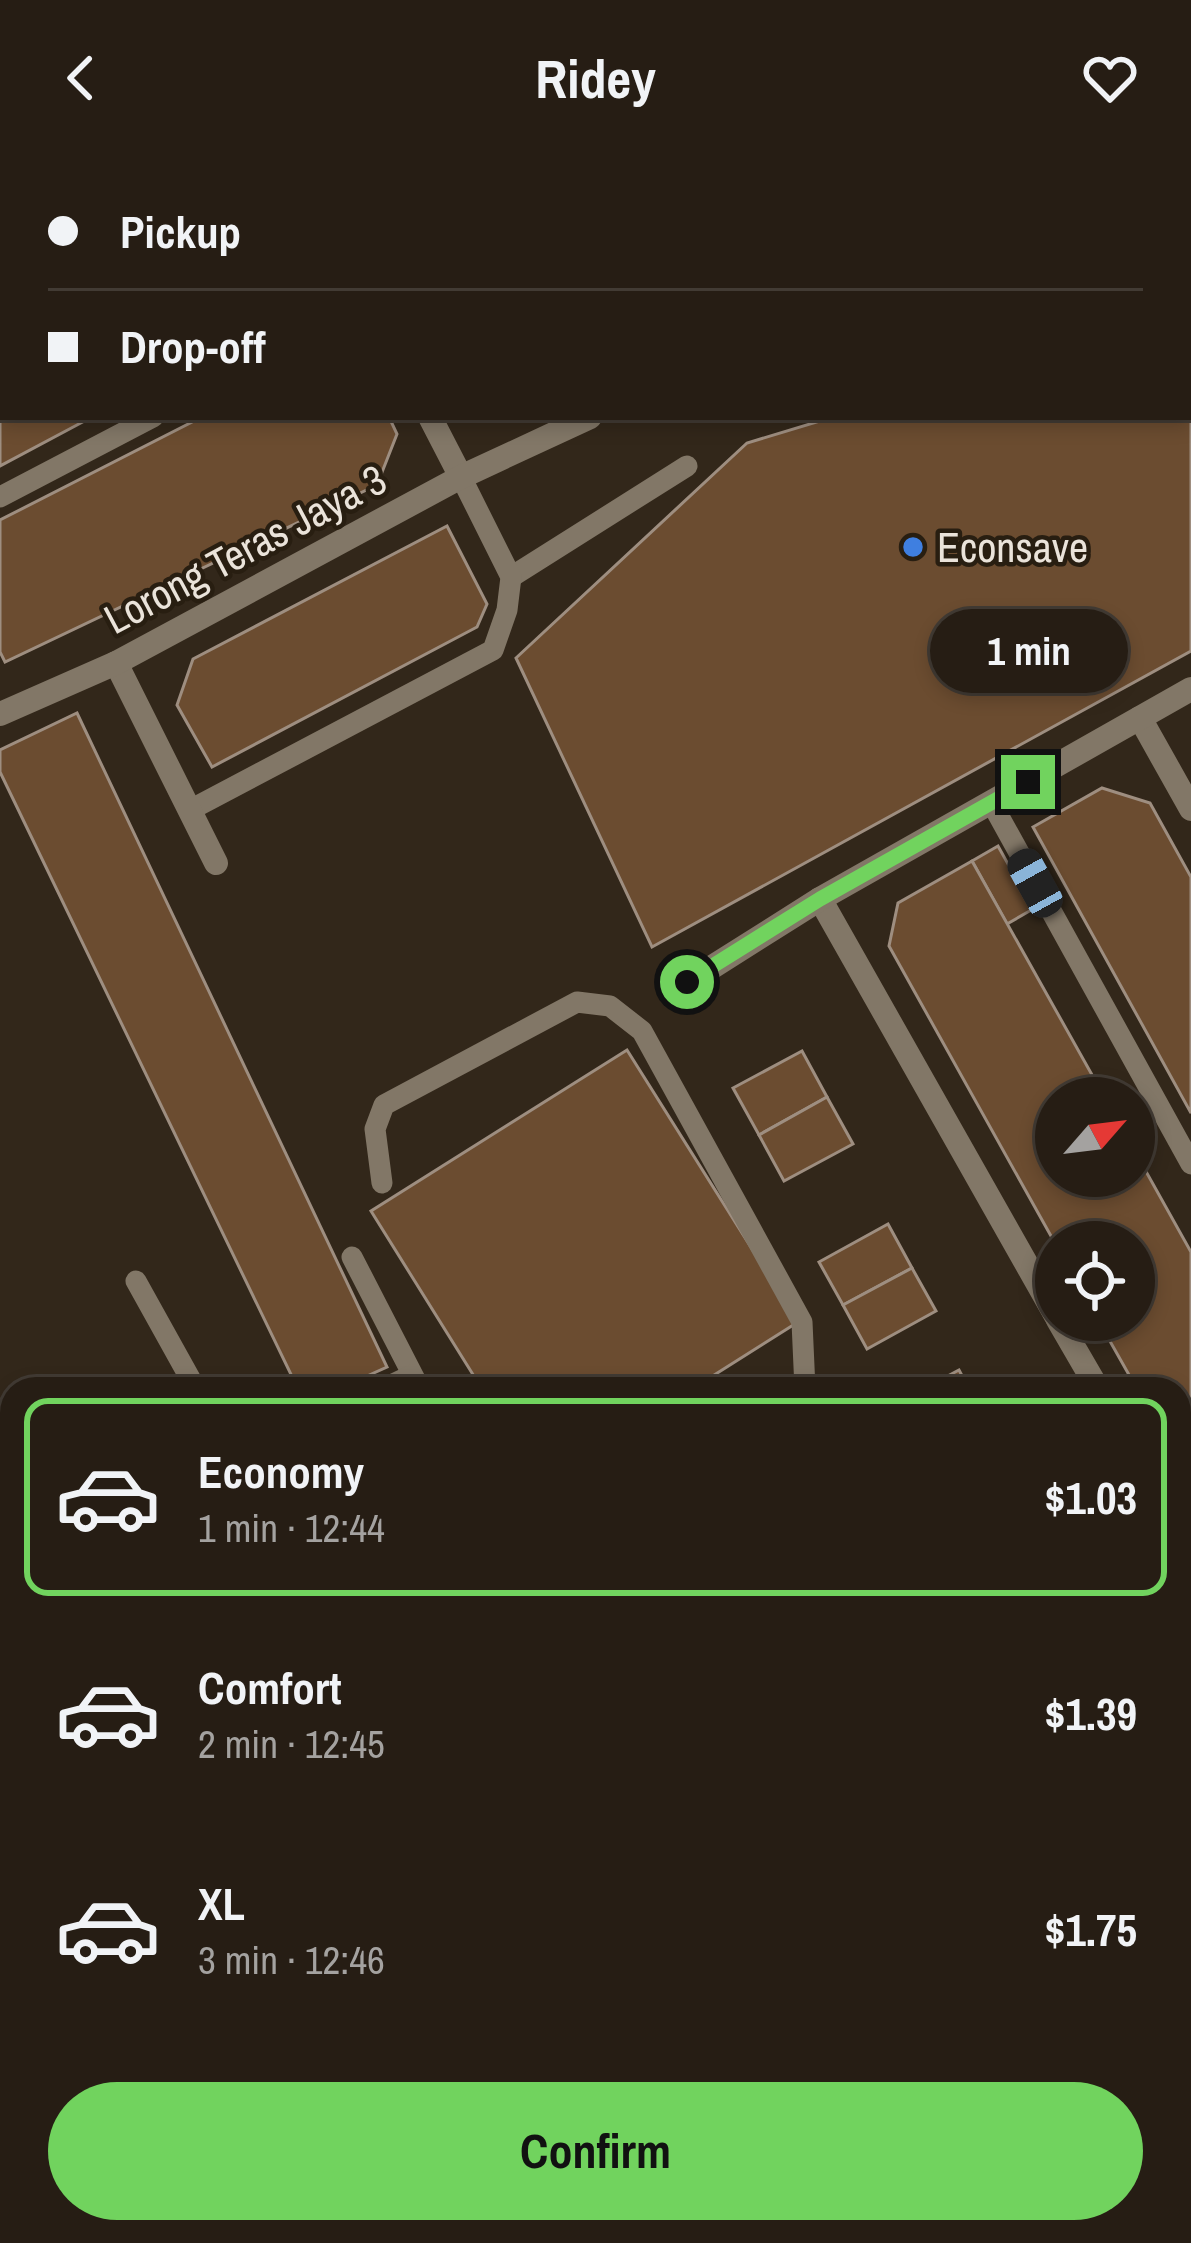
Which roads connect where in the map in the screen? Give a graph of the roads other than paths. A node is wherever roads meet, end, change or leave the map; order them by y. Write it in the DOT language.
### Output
graph roads {
  1 [pos="147,420"];
  2 [pos="432,420"];
  3 [pos="584,420"];
  4 [pos="687,466"];
  5 [pos="461,477"];
  6 [pos="0,497"];
  7 [pos="511,577"];
  8 [pos="116,664"];
  9 [pos="1191,689"];
  10 [pos="0,714"];
  11 [pos="1140,718"];
  12 [pos="991,802"];
  13 [pos="1191,809"];
  14 [pos="190,810"];
  15 [pos="216,863"];
  16 [pos="820,899"];
  17 [pos="687,982"];
  18 [pos="1191,1164"];
  19 [pos="382,1183"];
  20 [pos="352,1257"];
  21 [pos="1035,1279"];
  22 [pos="136,1281"];
  23 [pos="1070,1341"];
  24 [pos="189,1377"];
  25 [pos="413,1377"];
  26 [pos="804,1377"];
  27 [pos="1090,1377"];
  1 -- 6 [label="lane"];
  2 -- 5 [label="street"];
  3 -- 5 [label="street, Lorong Teras Jaya 3"];
  4 -- 7 [label="lane"];
  5 -- 7 [label="lane"];
  5 -- 8 [label="street, Lorong Teras Jaya 3"];
  7 -- 14 [label="lane"];
  8 -- 10 [label="street, Lorong Teras Jaya 3"];
  8 -- 14 [label="street"];
  9 -- 11 [label="street"];
  11 -- 12 [label="street"];
  11 -- 13 [label="street"];
  12 -- 16 [label="street"];
  12 -- 18 [label="lane"];
  14 -- 15 [label="street"];
  16 -- 17 [label="street"];
  16 -- 21 [label="street"];
  19 -- 26 [label="lane"];
  20 -- 25 [label="lane"];
  22 -- 24 [label="lane"];
  23 -- 27 [label="street"];
}
